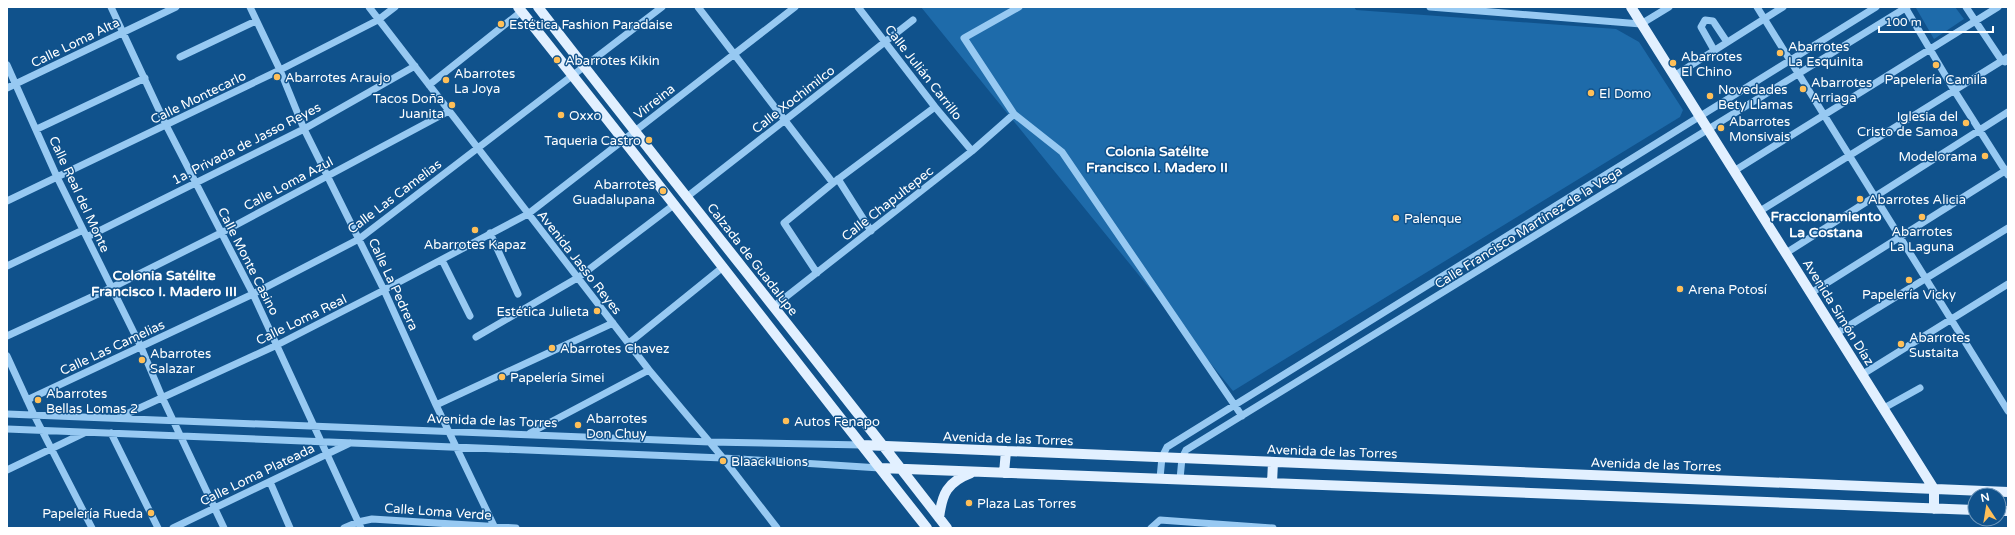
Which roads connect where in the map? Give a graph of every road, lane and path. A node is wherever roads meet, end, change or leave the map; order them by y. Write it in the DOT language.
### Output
graph roads {
  1 [pos="111,7"];
  2 [pos="176,7"];
  3 [pos="250,7"];
  4 [pos="369,7"];
  5 [pos="395,7"];
  6 [pos="538,7"];
  7 [pos="662,7"];
  8 [pos="698,7"];
  9 [pos="795,7"];
  10 [pos="858,7"];
  11 [pos="1019,7"];
  12 [pos="1430,7"];
  13 [pos="1631,7"];
  14 [pos="1669,7"];
  15 [pos="1757,7"];
  16 [pos="1783,7"];
  17 [pos="1876,7"];
  18 [pos="1906,7"];
  19 [pos="1966,7"];
  20 [pos="1998,7"];
  21 [pos="520,9"];
  22 [pos="1764,18"];
  23 [pos="378,20"];
  24 [pos="913,20"];
  25 [pos="256,21"];
  26 [pos="1975,21"];
  27 [pos="1641,24"];
  28 [pos="123,32"];
  29 [pos="886,41"];
  30 [pos="1727,42"];
  31 [pos="1931,49"];
  32 [pos="1714,50"];
  33 [pos="734,54"];
  34 [pos="180,57"];
  35 [pos="2006,60"];
  36 [pos="1791,61"];
  37 [pos="7,65"];
  38 [pos="415,66"];
  39 [pos="585,67"];
  40 [pos="280,70"];
  41 [pos="1798,73"];
  42 [pos="574,76"];
  43 [pos="1674,76"];
  44 [pos="145,78"];
  45 [pos="16,84"];
  46 [pos="429,85"];
  47 [pos="7,88"];
  48 [pos="1954,90"];
  49 [pos="934,107"];
  50 [pos="449,111"];
  51 [pos="2008,112"];
  52 [pos="1014,114"];
  53 [pos="1824,114"];
  54 [pos="1700,117"];
  55 [pos="785,120"];
  56 [pos="166,125"];
  57 [pos="37,129"];
  58 [pos="304,129"];
  59 [pos="1708,129"];
  60 [pos="1980,130"];
  61 [pos="634,132"];
  62 [pos="623,141"];
  63 [pos="477,148"];
  64 [pos="972,151"];
  65 [pos="1849,155"];
  66 [pos="1734,171"];
  67 [pos="2007,172"];
  68 [pos="327,175"];
  69 [pos="57,177"];
  70 [pos="836,181"];
  71 [pos="195,182"];
  72 [pos="688,196"];
  73 [pos="1875,196"];
  74 [pos="7,201"];
  75 [pos="675,204"];
  76 [pos="1760,211"];
  77 [pos="528,214"];
  78 [pos="2008,228"];
  79 [pos="83,230"];
  80 [pos="871,231"];
  81 [pos="221,232"];
  82 [pos="490,233"];
  83 [pos="87,237"];
  84 [pos="1900,237"];
  85 [pos="359,239"];
  86 [pos="1786,253"];
  87 [pos="442,260"];
  88 [pos="7,266"];
  89 [pos="723,267"];
  90 [pos="817,273"];
  91 [pos="579,277"];
  92 [pos="1926,278"];
  93 [pos="2008,284"];
  94 [pos="111,288"];
  95 [pos="384,290"];
  96 [pos="1811,292"];
  97 [pos="253,294"];
  98 [pos="518,294"];
  99 [pos="773,307"];
  100 [pos="470,316"];
  101 [pos="1951,319"];
  102 [pos="613,323"];
  103 [pos="1837,333"];
  104 [pos="7,336"];
  105 [pos="476,337"];
  106 [pos="630,343"];
  107 [pos="277,345"];
  108 [pos="140,346"];
  109 [pos="7,356"];
  110 [pos="649,370"];
  111 [pos="1863,374"];
  112 [pos="837,388"];
  113 [pos="1920,388"];
  114 [pos="162,397"];
  115 [pos="826,397"];
  116 [pos="27,400"];
  117 [pos="436,405"];
  118 [pos="1235,405"];
  119 [pos="1884,408"];
  120 [pos="2008,411"];
  121 [pos="7,414"];
  122 [pos="34,415"];
  123 [pos="1242,416"];
  124 [pos="118,418"];
  125 [pos="173,420"];
  126 [pos="314,426"];
  127 [pos="7,429"];
  128 [pos="42,430"];
  129 [pos="448,431"];
  130 [pos="86,432"];
  131 [pos="111,433"];
  132 [pos="528,434"];
  133 [pos="181,436"];
  134 [pos="320,441"];
  135 [pos="351,442"];
  136 [pos="710,442"];
  137 [pos="862,445"];
  138 [pos="455,446"];
  139 [pos="882,446"];
  140 [pos="51,448"];
  141 [pos="1006,451"];
  142 [pos="326,455"];
  143 [pos="1162,457"];
  144 [pos="723,458"];
  145 [pos="1182,458"];
  146 [pos="1273,462"];
  147 [pos="880,468"];
  148 [pos="902,469"];
  149 [pos="7,470"];
  150 [pos="974,472"];
  151 [pos="1004,473"];
  152 [pos="1160,478"];
  153 [pos="1180,479"];
  154 [pos="270,482"];
  155 [pos="1272,483"];
  156 [pos="1934,488"];
  157 [pos="2008,492"];
  158 [pos="215,508"];
  159 [pos="1934,509"];
  160 [pos="1967,510"];
  161 [pos="939,518"];
  162 [pos="360,525"];
  163 [pos="494,527"];
  164 [pos="92,528"];
  165 [pos="158,528"];
  166 [pos="173,528"];
  167 [pos="224,528"];
  168 [pos="290,528"];
  169 [pos="344,528"];
  170 [pos="516,528"];
  171 [pos="777,528"];
  172 [pos="927,528"];
  173 [pos="947,528"];
  174 [pos="1151,528"];
  175 [pos="1271,528"];
  1 -- 28 [label="street, Calle Monte Casino"];
  2 -- 28 [label="street, Calle Loma Alta"];
  3 -- 25 [label="street, Calle La Pedrera"];
  4 -- 23 [label="street, Avenida Jasso Reyes"];
  5 -- 23 [label="street, Calle Montecarlo"];
  6 -- 39 [label="main road, Calzada de Guadalupe"];
  7 -- 39 [label="street, Calle Las Camelias"];
  8 -- 33 [label="street"];
  9 -- 33 [label="street, Virreina"];
  10 -- 29 [label="street, Calle Julián Carrillo"];
  11 -- 52 [label="street"];
  12 -- 27 [label="street"];
  13 -- 27 [label="main road, Avenida Simón Díaz"];
  14 -- 27 [label="street"];
  15 -- 22 [label="street"];
  16 -- 22 [label="street"];
  17 -- 36 [label="street, Calle Francisco Martínez de la Vega"];
  18 -- 31 [label="street"];
  18 -- 41 [label="street, Calle Francisco Martínez de la Vega"];
  19 -- 26 [label="street"];
  20 -- 26 [label="street"];
  21 -- 42 [label="main road"];
  21 -- 46 [label="street"];
  22 -- 30 [label="street"];
  22 -- 36 [label="street"];
  23 -- 38 [label="street, Avenida Jasso Reyes"];
  23 -- 40 [label="street, Calle Montecarlo"];
  24 -- 29 [label="street, Calle Xochimilco"];
  25 -- 34 [label="street"];
  25 -- 40 [label="street, Calle La Pedrera"];
  26 -- 31 [label="street"];
  26 -- 35 [label="street"];
  27 -- 43 [label="main road, Avenida Simón Díaz"];
  28 -- 44 [label="street, Calle Monte Casino"];
  28 -- 45 [label="street, Calle Loma Alta"];
  29 -- 49 [label="street, Calle Julián Carrillo"];
  29 -- 55 [label="street, Calle Xochimilco"];
  30 -- 32 [label="street"];
  30 -- 32 [label="street"];
  31 -- 48 [label="street"];
  31 -- 53 [label="street"];
  32 -- 43 [label="street"];
  33 -- 55 [label="street"];
  33 -- 61 [label="street, Virreina"];
  35 -- 48 [label="street"];
  36 -- 41 [label="street"];
  36 -- 54 [label="street, Calle Francisco Martínez de la Vega"];
  37 -- 45 [label="street, Calle Real del Monte"];
  38 -- 46 [label="street, Avenida Jasso Reyes"];
  38 -- 58 [label="street, 1a. Privada de Jasso Reyes"];
  39 -- 42 [label="street, Calle Las Camelias"];
  39 -- 61 [label="main road, Calzada de Guadalupe"];
  40 -- 56 [label="street, Calle Montecarlo"];
  40 -- 58 [label="street, Calle La Pedrera"];
  41 -- 53 [label="street"];
  41 -- 59 [label="street, Calle Francisco Martínez de la Vega"];
  42 -- 62 [label="main road"];
  42 -- 63 [label="street, Calle Las Camelias"];
  43 -- 54 [label="main road, Avenida Simón Díaz"];
  44 -- 56 [label="street, Calle Monte Casino"];
  44 -- 57 [label="street"];
  45 -- 47 [label="street, Calle Loma Alta"];
  45 -- 57 [label="street, Calle Real del Monte"];
  46 -- 50 [label="street, Avenida Jasso Reyes"];
  48 -- 60 [label="street"];
  48 -- 65 [label="street"];
  49 -- 64 [label="street, Calle Julián Carrillo"];
  49 -- 70 [label="street"];
  50 -- 63 [label="street, Avenida Jasso Reyes"];
  50 -- 68 [label="street, Calle Loma Azul"];
  51 -- 60 [label="street"];
  52 -- 64 [label="street, Calle Chapultepec"];
  52 -- 118 [label="street"];
  53 -- 65 [label="street"];
  53 -- 66 [label="street"];
  54 -- 59 [label="main road, Avenida Simón Díaz"];
  54 -- 118 [label="street, Calle Francisco Martínez de la Vega"];
  55 -- 70 [label="street"];
  55 -- 72 [label="street, Calle Xochimilco"];
  56 -- 69 [label="street, Calle Montecarlo"];
  56 -- 71 [label="street, Calle Monte Casino"];
  57 -- 69 [label="street, Calle Real del Monte"];
  58 -- 68 [label="street, Calle La Pedrera"];
  58 -- 71 [label="street, 1a. Privada de Jasso Reyes"];
  59 -- 66 [label="main road, Avenida Simón Díaz"];
  59 -- 123 [label="street, Calle Francisco Martínez de la Vega"];
  60 -- 67 [label="street"];
  60 -- 73 [label="street"];
  61 -- 62 [label="street, Virreina"];
  61 -- 72 [label="main road, Calzada de Guadalupe"];
  62 -- 75 [label="main road"];
  62 -- 77 [label="street, Virreina"];
  63 -- 77 [label="street, Avenida Jasso Reyes"];
  63 -- 85 [label="street, Calle Las Camelias"];
  64 -- 80 [label="street, Calle Chapultepec"];
  65 -- 73 [label="street"];
  65 -- 76 [label="street"];
  66 -- 76 [label="main road, Avenida Simón Díaz"];
  67 -- 84 [label="street"];
  68 -- 81 [label="street, Calle Loma Azul"];
  68 -- 85 [label="street, Calle La Pedrera"];
  69 -- 74 [label="street, Calle Montecarlo"];
  69 -- 79 [label="street, Calle Real del Monte"];
  70 -- 80 [label="street"];
  70 -- 90 [label="street"];
  71 -- 81 [label="street, Calle Monte Casino"];
  71 -- 83 [label="street, 1a. Privada de Jasso Reyes"];
  72 -- 99 [label="main road, Calzada de Guadalupe"];
  73 -- 84 [label="street"];
  73 -- 86 [label="street"];
  75 -- 89 [label="main road"];
  75 -- 91 [label="street"];
  76 -- 86 [label="main road, Avenida Simón Díaz"];
  77 -- 82 [label="street, Calle Loma Real"];
  77 -- 91 [label="street, Avenida Jasso Reyes"];
  78 -- 92 [label="street"];
  79 -- 83 [label="street, Calle Real del Monte"];
  79 -- 88 [label="street"];
  80 -- 90 [label="street, Calle Chapultepec"];
  81 -- 94 [label="street, Calle Loma Azul"];
  81 -- 97 [label="street, Calle Monte Casino"];
  82 -- 87 [label="street, Calle Loma Real"];
  82 -- 98 [label="street"];
  83 -- 94 [label="street, Calle Real del Monte"];
  84 -- 92 [label="street"];
  84 -- 96 [label="street"];
  85 -- 95 [label="street, Calle La Pedrera"];
  85 -- 97 [label="street, Calle Las Camelias"];
  86 -- 96 [label="main road, Avenida Simón Díaz"];
  87 -- 95 [label="street, Calle Loma Real"];
  87 -- 100 [label="street"];
  89 -- 106 [label="street"];
  89 -- 115 [label="main road"];
  90 -- 99 [label="street, Calle Chapultepec"];
  91 -- 102 [label="street, Avenida Jasso Reyes"];
  91 -- 105 [label="street"];
  92 -- 101 [label="street"];
  92 -- 103 [label="street"];
  93 -- 101 [label="street"];
  94 -- 104 [label="street, Calle Loma Azul"];
  94 -- 108 [label="street, Calle Real del Monte"];
  95 -- 107 [label="street, Calle Loma Real"];
  95 -- 117 [label="street, Calle La Pedrera"];
  96 -- 103 [label="main road, Avenida Simón Díaz"];
  97 -- 107 [label="street, Calle Monte Casino"];
  97 -- 108 [label="street, Calle Las Camelias"];
  99 -- 112 [label="main road, Calzada de Guadalupe"];
  101 -- 111 [label="street"];
  101 -- 120 [label="street"];
  102 -- 106 [label="street, Avenida Jasso Reyes"];
  102 -- 117 [label="street"];
  103 -- 111 [label="main road, Avenida Simón Díaz"];
  106 -- 110 [label="street, Avenida Jasso Reyes"];
  107 -- 114 [label="street, Calle Loma Real"];
  107 -- 126 [label="street, Calle Monte Casino"];
  108 -- 114 [label="street, Calle Real del Monte"];
  108 -- 116 [label="street, Calle Las Camelias"];
  109 -- 116 [label="street"];
  110 -- 132 [label="street"];
  110 -- 136 [label="street, Avenida Jasso Reyes"];
  111 -- 119 [label="main road, Avenida Simón Díaz"];
  112 -- 115 [label="main road"];
  112 -- 139 [label="main road, Calzada de Guadalupe"];
  113 -- 119 [label="street"];
  114 -- 124 [label="street, Calle Loma Real"];
  114 -- 125 [label="street, Calle Real del Monte"];
  115 -- 137 [label="main road"];
  116 -- 122 [label="street"];
  117 -- 129 [label="street, Calle La Pedrera"];
  118 -- 123 [label="street"];
  118 -- 143 [label="street, Calle Francisco Martínez de la Vega"];
  119 -- 156 [label="main road, Avenida Simón Díaz"];
  121 -- 122 [label="street, Avenida de las Torres"];
  122 -- 124 [label="street, Avenida de las Torres"];
  122 -- 128 [label="street"];
  123 -- 145 [label="street, Calle Francisco Martínez de la Vega"];
  124 -- 125 [label="street, Avenida de las Torres"];
  125 -- 126 [label="street, Avenida de las Torres"];
  125 -- 133 [label="street, Calle Real del Monte"];
  126 -- 129 [label="street, Avenida de las Torres"];
  126 -- 134 [label="street, Calle Monte Casino"];
  127 -- 128 [label="street"];
  128 -- 130 [label="street"];
  128 -- 140 [label="street"];
  129 -- 132 [label="street, Avenida de las Torres"];
  129 -- 138 [label="street, Calle La Pedrera"];
  130 -- 131 [label="street"];
  130 -- 140 [label="street"];
  131 -- 133 [label="street"];
  131 -- 165 [label="street"];
  132 -- 136 [label="street, Avenida de las Torres"];
  133 -- 134 [label="street"];
  133 -- 158 [label="street, Calle Real del Monte"];
  134 -- 135 [label="street"];
  134 -- 142 [label="street, Calle Monte Casino"];
  135 -- 138 [label="street"];
  135 -- 142 [label="street, Calle Loma Plateada"];
  136 -- 137 [label="street, Avenida de las Torres"];
  136 -- 144 [label="street, Avenida Jasso Reyes"];
  137 -- 139 [label="main road, Avenida de las Torres"];
  137 -- 147 [label="main road"];
  138 -- 144 [label="street"];
  138 -- 163 [label="street, Calle La Pedrera"];
  139 -- 141 [label="main road, Avenida de las Torres"];
  139 -- 148 [label="main road, Calzada de Guadalupe"];
  140 -- 149 [label="street"];
  140 -- 164 [label="street"];
  141 -- 143 [label="main road, Avenida de las Torres"];
  141 -- 151 [label="main road"];
  142 -- 154 [label="street, Calle Loma Plateada"];
  142 -- 162 [label="street, Calle Monte Casino"];
  143 -- 145 [label="main road, Avenida de las Torres"];
  143 -- 152 [label="street"];
  144 -- 147 [label="street"];
  144 -- 171 [label="street, Avenida Jasso Reyes"];
  145 -- 146 [label="main road, Avenida de las Torres"];
  145 -- 153 [label="street"];
  146 -- 155 [label="main road"];
  146 -- 156 [label="main road, Avenida de las Torres"];
  147 -- 148 [label="main road"];
  147 -- 172 [label="main road"];
  148 -- 150 [label="main road"];
  148 -- 161 [label="main road, Calzada de Guadalupe"];
  150 -- 151 [label="main road"];
  150 -- 161 [label="main road"];
  151 -- 152 [label="main road"];
  152 -- 153 [label="main road"];
  153 -- 155 [label="main road"];
  154 -- 158 [label="street, Calle Loma Plateada"];
  154 -- 168 [label="street"];
  155 -- 159 [label="main road"];
  156 -- 157 [label="main road, Avenida de las Torres"];
  156 -- 159 [label="main road"];
  158 -- 166 [label="street, Calle Loma Plateada"];
  158 -- 167 [label="street, Calle Real del Monte"];
  159 -- 160 [label="main road"];
  161 -- 173 [label="main road, Calzada de Guadalupe"];
  162 -- 163 [label="street, Calle Loma Verde"];
  162 -- 169 [label="street, Calle Loma Verde"];
  163 -- 170 [label="street, Calle Loma Verde"];
  174 -- 175 [label="street"];
}
